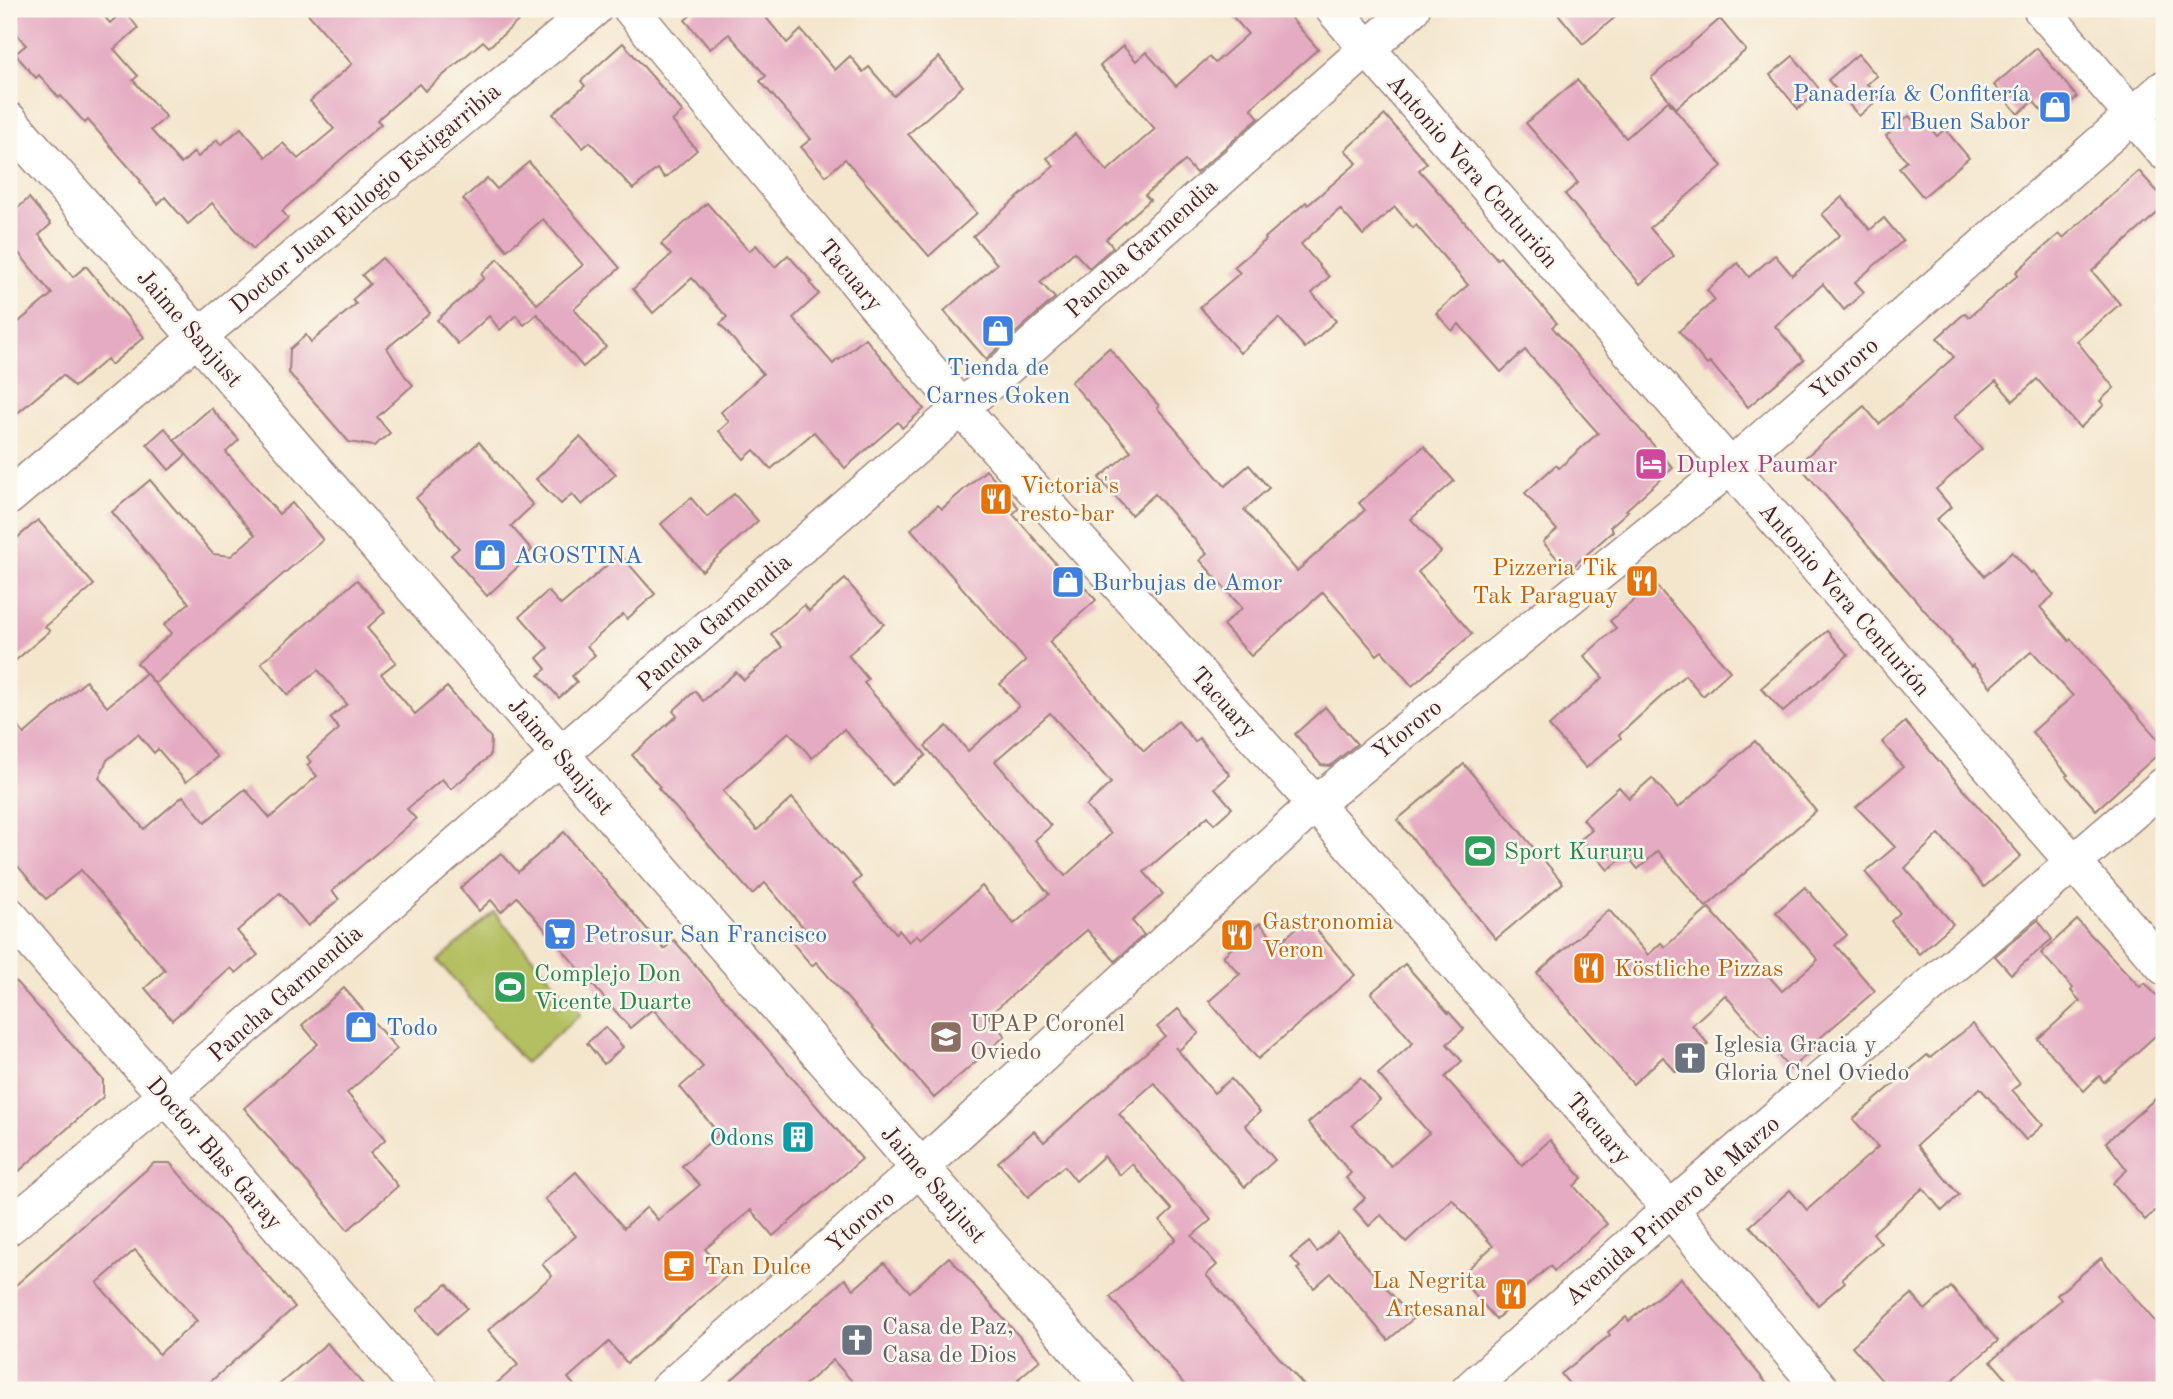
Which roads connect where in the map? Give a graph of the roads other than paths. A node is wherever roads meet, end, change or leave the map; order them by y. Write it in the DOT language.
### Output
graph roads {
  1 [pos="594,9"];
  2 [pos="631,9"];
  3 [pos="1333,9"];
  4 [pos="1412,9"];
  5 [pos="2041,9"];
  6 [pos="1367,47"];
  7 [pos="2164,88"];
  8 [pos="2134,117"];
  9 [pos="9,122"];
  10 [pos="2164,152"];
  11 [pos="198,337"];
  12 [pos="961,408"];
  13 [pos="1730,467"];
  14 [pos="9,497"];
  15 [pos="560,755"];
  16 [pos="2164,785"];
  17 [pos="1315,804"];
  18 [pos="2073,862"];
  19 [pos="9,915"];
  20 [pos="2164,967"];
  21 [pos="166,1096"];
  22 [pos="920,1168"];
  23 [pos="1670,1209"];
  24 [pos="9,1227"];
  25 [pos="421,1390"];
  26 [pos="667,1390"];
  27 [pos="1114,1390"];
  28 [pos="1469,1390"];
  29 [pos="1822,1390"];
  1 -- 11 [label="street, Doctor Juan Eulogio Estigarribia"];
  2 -- 12 [label="street, Tacuary"];
  3 -- 6 [label="street, Antonio Vera Centurión"];
  4 -- 6 [label="street, Pancha Garmendia"];
  5 -- 8 [label="street"];
  6 -- 12 [label="street, Pancha Garmendia"];
  6 -- 13 [label="street, Antonio Vera Centurión"];
  7 -- 8 [label="street, Ytororo"];
  8 -- 10 [label="street"];
  8 -- 13 [label="street, Ytororo"];
  9 -- 11 [label="main road, Jaime Sanjust"];
  11 -- 14 [label="street, Doctor Juan Eulogio Estigarribia"];
  11 -- 15 [label="main road, Jaime Sanjust"];
  12 -- 15 [label="street, Pancha Garmendia"];
  12 -- 17 [label="street, Tacuary"];
  13 -- 17 [label="street, Ytororo"];
  13 -- 18 [label="street, Antonio Vera Centurión"];
  15 -- 21 [label="street, Pancha Garmendia"];
  15 -- 22 [label="main road, Jaime Sanjust"];
  16 -- 18 [label="street, Avenida Primero de Marzo"];
  17 -- 22 [label="street, Ytororo"];
  17 -- 23 [label="street, Tacuary"];
  18 -- 20 [label="street, Antonio Vera Centurión"];
  18 -- 23 [label="street, Avenida Primero de Marzo"];
  19 -- 21 [label="street, Doctor Blas Garay"];
  21 -- 24 [label="street, Pancha Garmendia"];
  21 -- 25 [label="street, Doctor Blas Garay"];
  22 -- 26 [label="street, Ytororo"];
  22 -- 27 [label="main road, Jaime Sanjust"];
  23 -- 28 [label="street, Avenida Primero de Marzo"];
  23 -- 29 [label="street, Tacuary"];
}
